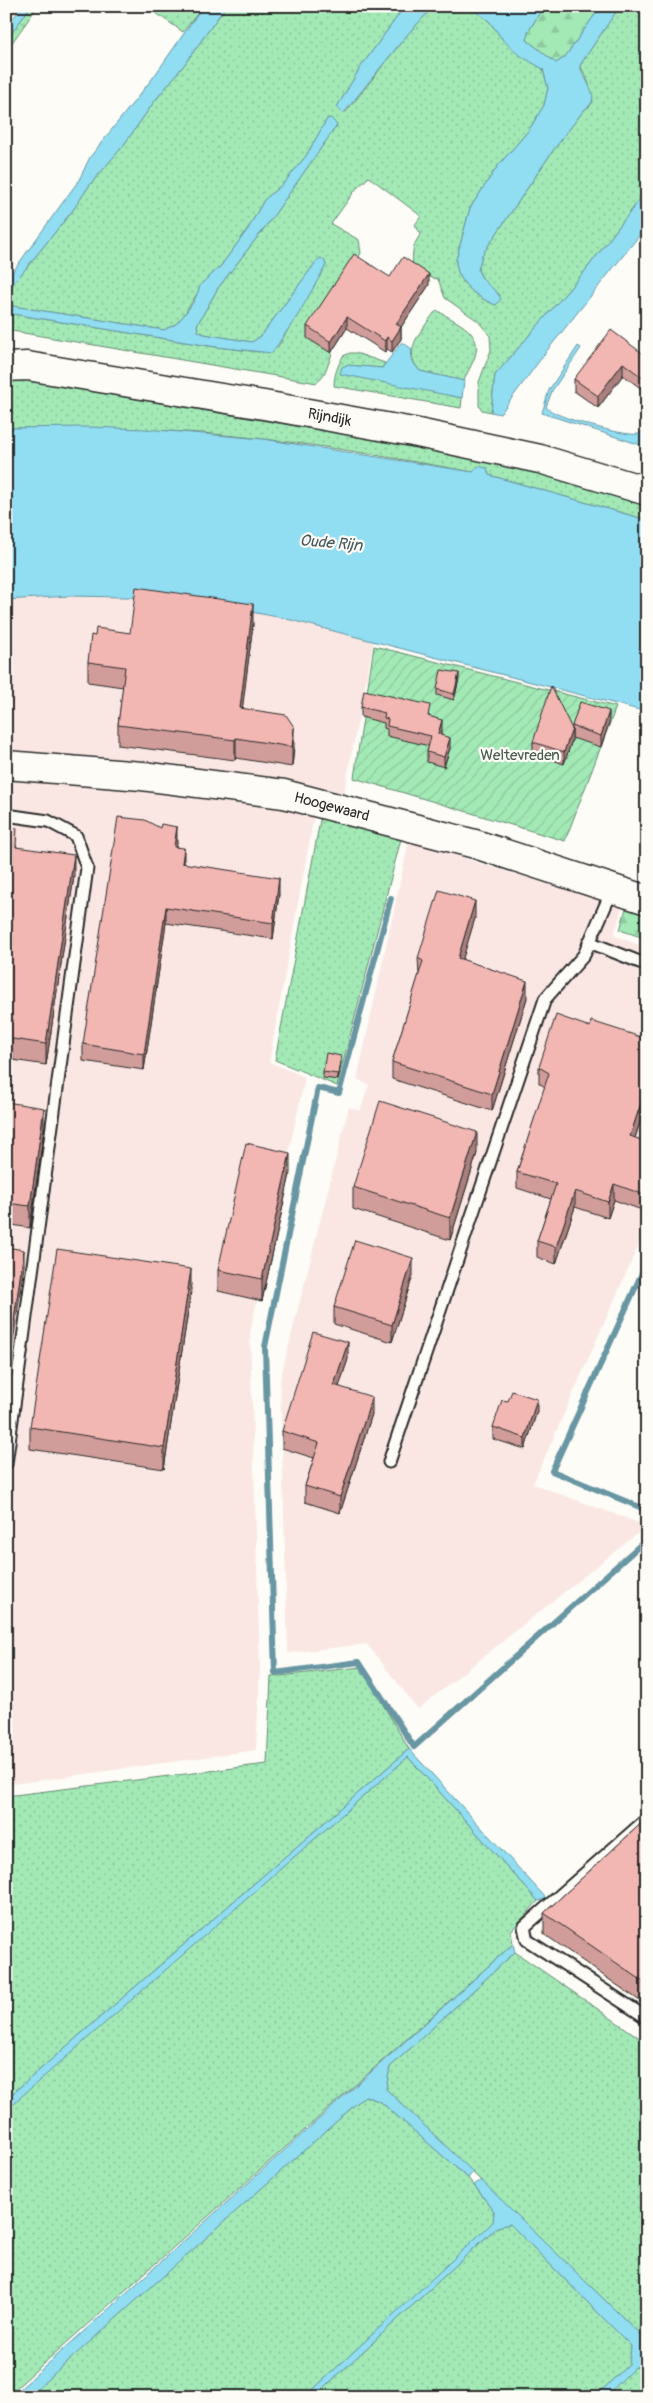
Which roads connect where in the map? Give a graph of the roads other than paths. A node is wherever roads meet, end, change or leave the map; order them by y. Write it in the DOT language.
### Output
graph roads {
  1 [pos="6,367"];
  2 [pos="647,491"];
  3 [pos="6,765"];
  4 [pos="6,815"];
  5 [pos="613,888"];
  6 [pos="647,900"];
  7 [pos="589,942"];
  8 [pos="647,965"];
  9 [pos="389,1462"];
  10 [pos="6,1464"];
  11 [pos="647,1819"];
  12 [pos="647,2018"];
  1 -- 2 [label="street, Rijndijk"];
  3 -- 5 [label="street, Hoogewaard"];
  4 -- 10 [label="lane"];
  5 -- 6 [label="street, Hoogewaard"];
  5 -- 7 [label="lane"];
  7 -- 8 [label="lane"];
  7 -- 9 [label="lane"];
  11 -- 12 [label="lane"];
}
